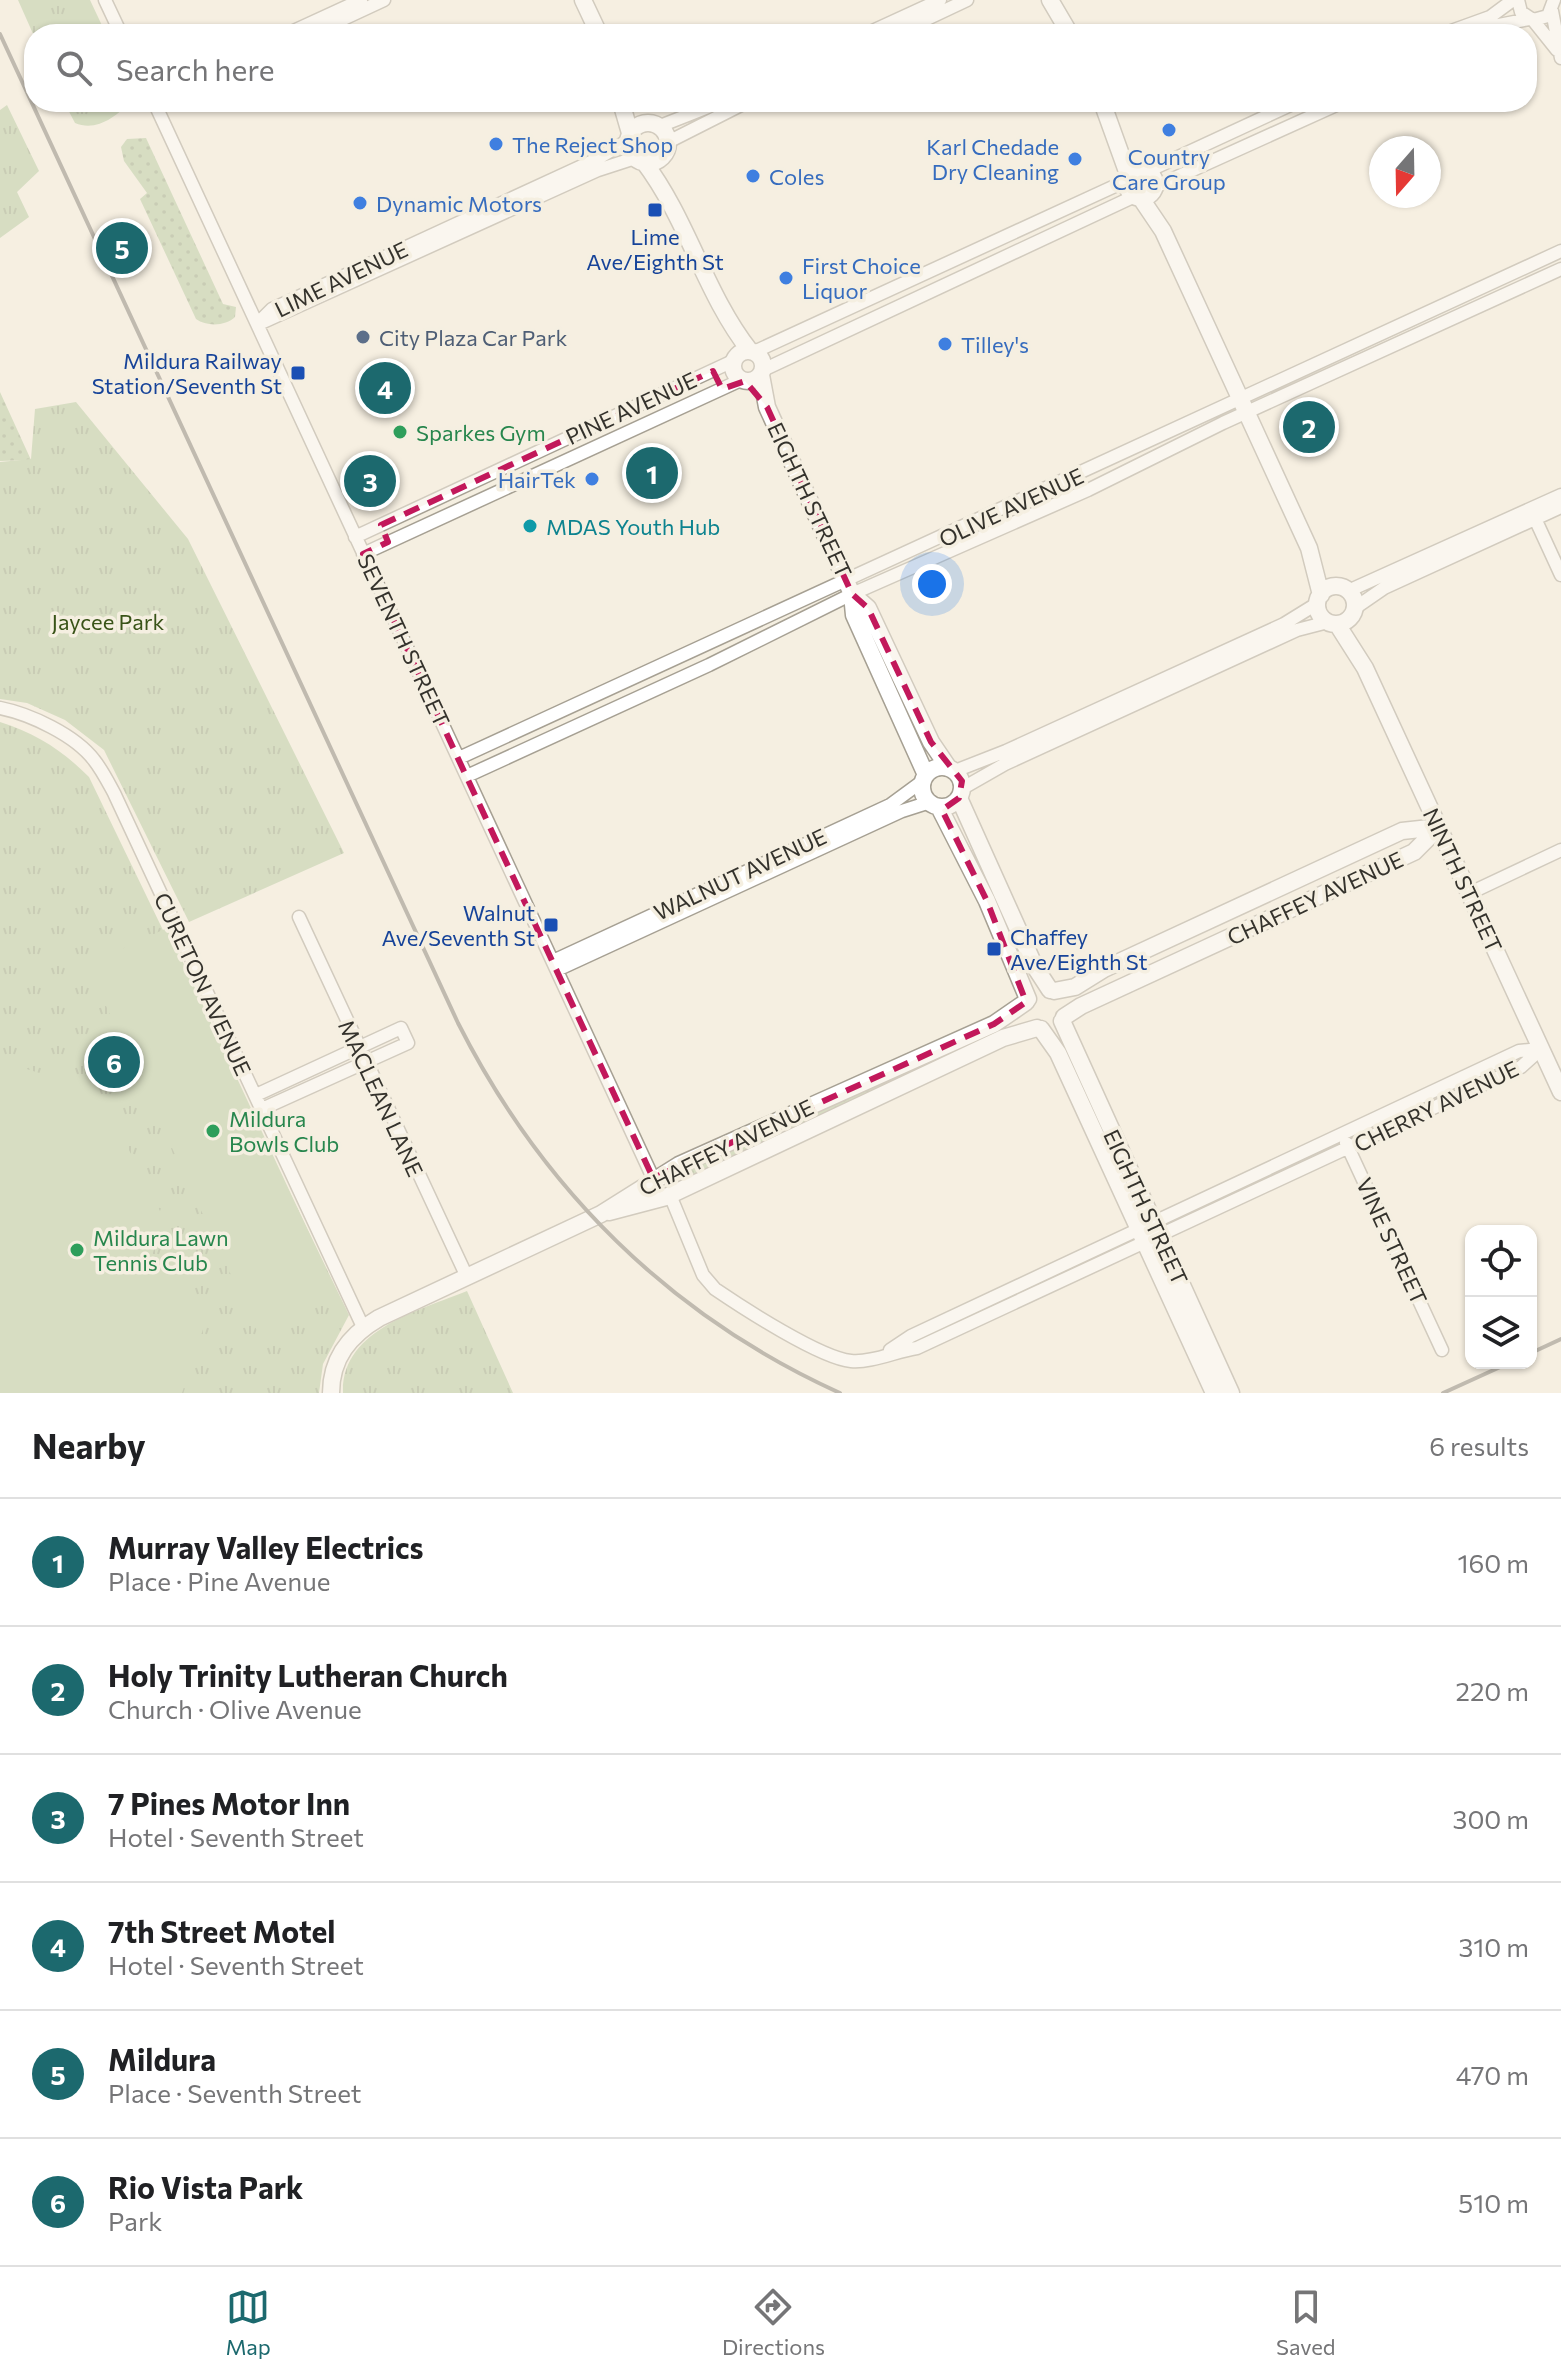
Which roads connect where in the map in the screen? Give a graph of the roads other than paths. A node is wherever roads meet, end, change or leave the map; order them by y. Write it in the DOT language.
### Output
graph roads {
  1 [pos="105,0"];
  2 [pos="361,0"];
  3 [pos="384,0"];
  4 [pos="573,0"];
  5 [pos="583,0"];
  6 [pos="940,0"];
  7 [pos="967,0"];
  8 [pos="1050,0"];
  9 [pos="1059,0"];
  10 [pos="1516,0"];
  11 [pos="1555,5"];
  12 [pos="1531,20"];
  13 [pos="116,24"];
  14 [pos="309,24"];
  15 [pos="332,24"];
  16 [pos="584,24"];
  17 [pos="594,24"];
  18 [pos="888,24"];
  19 [pos="916,24"];
  20 [pos="1066,24"];
  21 [pos="1066,24"];
  22 [pos="1471,24"];
  23 [pos="1505,24"];
  24 [pos="1534,24"];
  25 [pos="1537,27"];
  26 [pos="1560,55"];
  27 [pos="159,112"];
  28 [pos="623,112"];
  29 [pos="640,112"];
  30 [pos="703,112"];
  31 [pos="721,112"];
  32 [pos="1106,112"];
  33 [pos="1277,112"];
  34 [pos="1297,112"];
  35 [pos="1322,112"];
  36 [pos="1300,122"];
  37 [pos="660,136"];
  38 [pos="629,137"];
  39 [pos="639,160"];
  40 [pos="1141,184"];
  41 [pos="666,191"];
  42 [pos="1020,229"];
  43 [pos="1028,245"];
  44 [pos="1561,251"];
  45 [pos="1561,269"];
  46 [pos="257,324"];
  47 [pos="743,355"];
  48 [pos="713,371"];
  49 [pos="762,372"];
  50 [pos="743,380"];
  51 [pos="722,389"];
  52 [pos="1244,406"];
  53 [pos="767,407"];
  54 [pos="1561,495"];
  55 [pos="1561,507"];
  56 [pos="1533,514"];
  57 [pos="381,525"];
  58 [pos="355,537"];
  59 [pos="388,542"];
  60 [pos="1309,548"];
  61 [pos="363,554"];
  62 [pos="1561,575"];
  63 [pos="849,587"];
  64 [pos="1344,589"];
  65 [pos="1319,599"];
  66 [pos="1343,618"];
  67 [pos="0,708"];
  68 [pos="459,758"];
  69 [pos="951,769"];
  70 [pos="467,776"];
  71 [pos="925,777"];
  72 [pos="961,793"];
  73 [pos="934,804"];
  74 [pos="1439,827"];
  75 [pos="1561,850"];
  76 [pos="1307,876"];
  77 [pos="1470,893"];
  78 [pos="1317,897"];
  79 [pos="299,917"];
  80 [pos="1172,937"];
  81 [pos="1182,959"];
  82 [pos="555,966"];
  83 [pos="1052,990"];
  84 [pos="1027,1000"];
  85 [pos="1063,1019"];
  86 [pos="1039,1028"];
  87 [pos="358,1049"];
  88 [pos="1541,1049"];
  89 [pos="911,1060"];
  90 [pos="364,1063"];
  91 [pos="920,1078"];
  92 [pos="1561,1092"];
  93 [pos="256,1095"];
  94 [pos="262,1109"];
  95 [pos="780,1120"];
  96 [pos="1341,1133"];
  97 [pos="788,1138"];
  98 [pos="1349,1148"];
  99 [pos="653,1178"];
  100 [pos="666,1196"];
  101 [pos="601,1214"];
  102 [pos="1148,1231"];
  103 [pos="467,1277"];
  104 [pos="363,1327"];
  105 [pos="1442,1350"];
  106 [pos="331,1393"];
  107 [pos="1214,1393"];
  108 [pos="1231,1393"];
  1 -- 13 [label="street"];
  2 -- 14 [label="street"];
  3 -- 15 [label="street"];
  4 -- 16 [label="street"];
  5 -- 17 [label="street"];
  6 -- 18 [label="street"];
  7 -- 19 [label="street"];
  8 -- 20 [label="street"];
  9 -- 21 [label="street"];
  10 -- 12 [label="street"];
  10 -- 22 [label="street"];
  11 -- 12 [label="street"];
  11 -- 26 [label="street"];
  12 -- 23 [label="street"];
  12 -- 24 [label="street"];
  25 -- 26 [label="street"];
  27 -- 46 [label="street, SEVENTH STREET"];
  28 -- 38 [label="street"];
  29 -- 37 [label="street"];
  30 -- 37 [label="street"];
  31 -- 37 [label="street"];
  32 -- 40 [label="street"];
  33 -- 40 [label="street, PINE AVENUE"];
  34 -- 36 [label="street"];
  35 -- 36 [label="street, PINE AVENUE"];
  36 -- 40 [label="street, PINE AVENUE"];
  37 -- 38 [label="street"];
  37 -- 39 [label="street"];
  37 -- 41 [label="street"];
  38 -- 39 [label="street"];
  38 -- 46 [label="street, LIME AVENUE"];
  39 -- 41 [label="street"];
  39 -- 46 [label="street, LIME AVENUE"];
  40 -- 42 [label="street, PINE AVENUE"];
  40 -- 43 [label="street, PINE AVENUE"];
  40 -- 52 [label="street"];
  41 -- 47 [label="street"];
  42 -- 43 [label="street"];
  42 -- 47 [label="street, PINE AVENUE"];
  43 -- 49 [label="street, PINE AVENUE"];
  44 -- 52 [label="street, OLIVE AVENUE"];
  45 -- 52 [label="street, OLIVE AVENUE"];
  46 -- 58 [label="street, SEVENTH STREET"];
  47 -- 48 [label="street, PINE AVENUE"];
  47 -- 49 [label="street, EIGHTH STREET"];
  47 -- 50 [label="street, EIGHTH STREET"];
  48 -- 51 [label="street"];
  48 -- 57 [label="street, PINE AVENUE"];
  49 -- 50 [label="street"];
  49 -- 53 [label="street, EIGHTH STREET"];
  50 -- 51 [label="street, PINE AVENUE"];
  50 -- 53 [label="street, EIGHTH STREET"];
  51 -- 59 [label="street, PINE AVENUE"];
  52 -- 60 [label="street"];
  52 -- 63 [label="street, OLIVE AVENUE"];
  53 -- 63 [label="street, EIGHTH STREET"];
  54 -- 56 [label="street"];
  55 -- 56 [label="street"];
  56 -- 62 [label="street"];
  56 -- 64 [label="street"];
  56 -- 66 [label="street"];
  57 -- 58 [label="street, PINE AVENUE"];
  57 -- 59 [label="street"];
  58 -- 61 [label="street, SEVENTH STREET"];
  59 -- 61 [label="street, PINE AVENUE"];
  60 -- 64 [label="street"];
  60 -- 65 [label="street"];
  61 -- 68 [label="street, SEVENTH STREET"];
  63 -- 68 [label="street, OLIVE AVENUE"];
  63 -- 69 [label="street, EIGHTH STREET"];
  63 -- 70 [label="street, OLIVE AVENUE"];
  63 -- 71 [label="street, EIGHTH STREET"];
  64 -- 65 [label="street"];
  64 -- 66 [label="street"];
  65 -- 66 [label="street"];
  65 -- 69 [label="street"];
  66 -- 72 [label="street"];
  66 -- 74 [label="street, NINTH STREET"];
  67 -- 93 [label="street, CURETON AVENUE"];
  68 -- 70 [label="street, SEVENTH STREET"];
  69 -- 71 [label="street"];
  69 -- 72 [label="street"];
  70 -- 82 [label="street, SEVENTH STREET"];
  71 -- 73 [label="street"];
  71 -- 82 [label="street, WALNUT AVENUE"];
  72 -- 73 [label="street"];
  72 -- 83 [label="street"];
  73 -- 82 [label="street, WALNUT AVENUE"];
  73 -- 84 [label="street"];
  74 -- 76 [label="street, CHAFFEY AVENUE"];
  74 -- 77 [label="street, NINTH STREET"];
  74 -- 78 [label="street, CHAFFEY AVENUE"];
  75 -- 77 [label="street"];
  76 -- 78 [label="street"];
  76 -- 80 [label="street, CHAFFEY AVENUE"];
  77 -- 88 [label="street, NINTH STREET"];
  78 -- 81 [label="street, CHAFFEY AVENUE"];
  79 -- 87 [label="street, MACLEAN LANE"];
  80 -- 81 [label="street"];
  80 -- 83 [label="street, CHAFFEY AVENUE"];
  81 -- 85 [label="street, CHAFFEY AVENUE"];
  82 -- 99 [label="street, SEVENTH STREET"];
  83 -- 84 [label="street"];
  83 -- 85 [label="street"];
  84 -- 86 [label="street"];
  84 -- 89 [label="street, CHAFFEY AVENUE"];
  85 -- 86 [label="street"];
  85 -- 102 [label="street, EIGHTH STREET"];
  86 -- 91 [label="street, CHAFFEY AVENUE"];
  86 -- 102 [label="street, EIGHTH STREET"];
  87 -- 90 [label="street, MACLEAN LANE"];
  87 -- 90 [label="street"];
  87 -- 93 [label="street"];
  88 -- 92 [label="street, NINTH STREET"];
  88 -- 96 [label="street, CHERRY AVENUE"];
  88 -- 98 [label="street, CHERRY AVENUE"];
  89 -- 91 [label="street"];
  89 -- 95 [label="street, CHAFFEY AVENUE"];
  90 -- 94 [label="street"];
  90 -- 103 [label="street, MACLEAN LANE"];
  91 -- 97 [label="street, CHAFFEY AVENUE"];
  93 -- 94 [label="street, CURETON AVENUE"];
  94 -- 104 [label="street, CURETON AVENUE"];
  95 -- 97 [label="street"];
  95 -- 99 [label="street, CHAFFEY AVENUE"];
  96 -- 98 [label="street, VINE STREET"];
  96 -- 102 [label="street, CHERRY AVENUE"];
  97 -- 100 [label="street, CHAFFEY AVENUE"];
  98 -- 102 [label="street, CHERRY AVENUE"];
  98 -- 105 [label="street, VINE STREET"];
  99 -- 100 [label="street"];
  99 -- 101 [label="street, CHAFFEY AVENUE"];
  100 -- 101 [label="street, CHAFFEY AVENUE"];
  100 -- 102 [label="street, CHERRY AVENUE"];
  101 -- 103 [label="street, CHAFFEY AVENUE"];
  102 -- 107 [label="street, EIGHTH STREET"];
  102 -- 108 [label="street, EIGHTH STREET"];
  103 -- 104 [label="street, CHAFFEY AVENUE"];
  104 -- 106 [label="street"];
}
